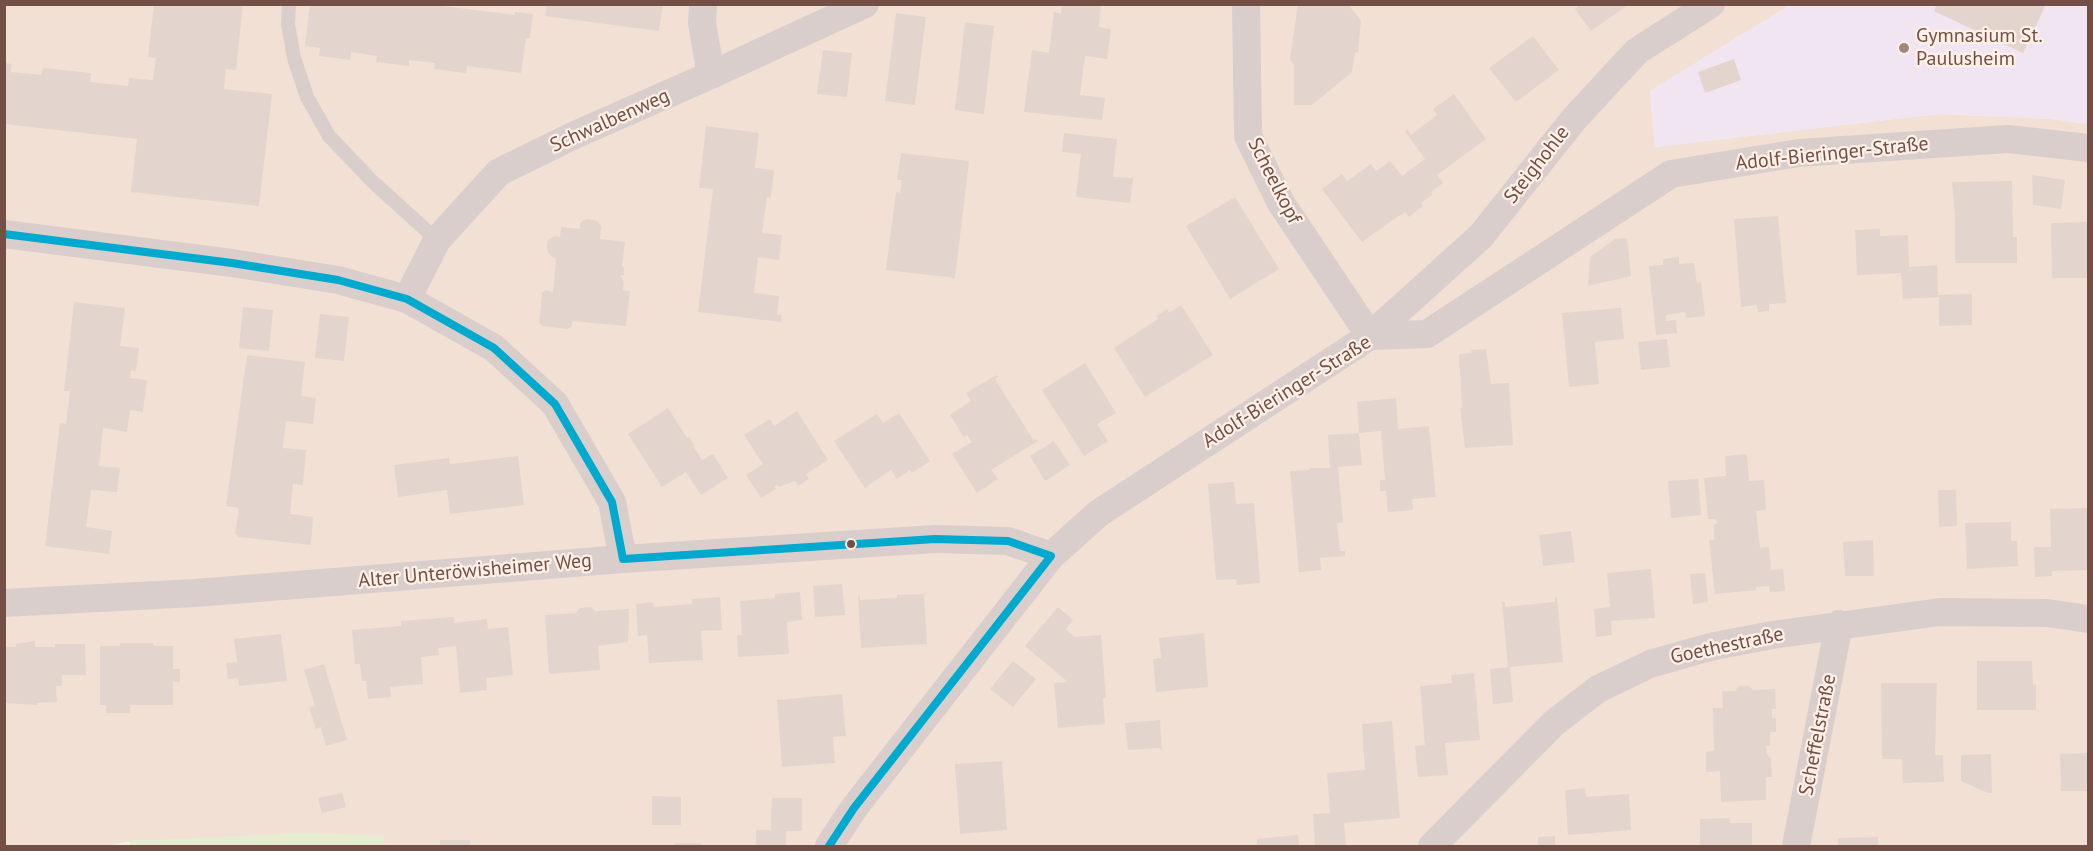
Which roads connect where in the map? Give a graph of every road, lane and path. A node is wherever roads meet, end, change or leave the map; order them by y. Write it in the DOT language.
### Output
graph roads {
  1 [pos="289,4"];
  2 [pos="703,4"];
  3 [pos="865,4"];
  4 [pos="1246,4"];
  5 [pos="1711,4"];
  6 [pos="711,75"];
  7 [pos="2088,148"];
  8 [pos="4,234"];
  9 [pos="437,240"];
  10 [pos="406,299"];
  11 [pos="1370,336"];
  12 [pos="1050,556"];
  13 [pos="623,559"];
  14 [pos="4,603"];
  15 [pos="2088,619"];
  16 [pos="1839,624"];
  17 [pos="829,846"];
  18 [pos="1432,846"];
  19 [pos="1796,846"];
  1 -- 9 [label="lane"];
  2 -- 6 [label="street"];
  3 -- 6 [label="street, Schwalbenweg"];
  4 -- 11 [label="street, Scheelkopf"];
  5 -- 11 [label="street, Steighohle"];
  6 -- 9 [label="street, Schwalbenweg"];
  7 -- 11 [label="street, Adolf-Bieringer-Straße"];
  8 -- 10 [label="street"];
  9 -- 10 [label="street, Schwalbenweg"];
  10 -- 13 [label="street"];
  11 -- 12 [label="street, Adolf-Bieringer-Straße"];
  12 -- 13 [label="street, Alter Unteröwisheimer Weg"];
  12 -- 17 [label="street, Adolf-Bieringer-Straße"];
  13 -- 14 [label="street, Alter Unteröwisheimer Weg"];
  15 -- 16 [label="street, Goethestraße"];
  16 -- 18 [label="street, Goethestraße"];
  16 -- 19 [label="street, Scheffelstraße"];
}
